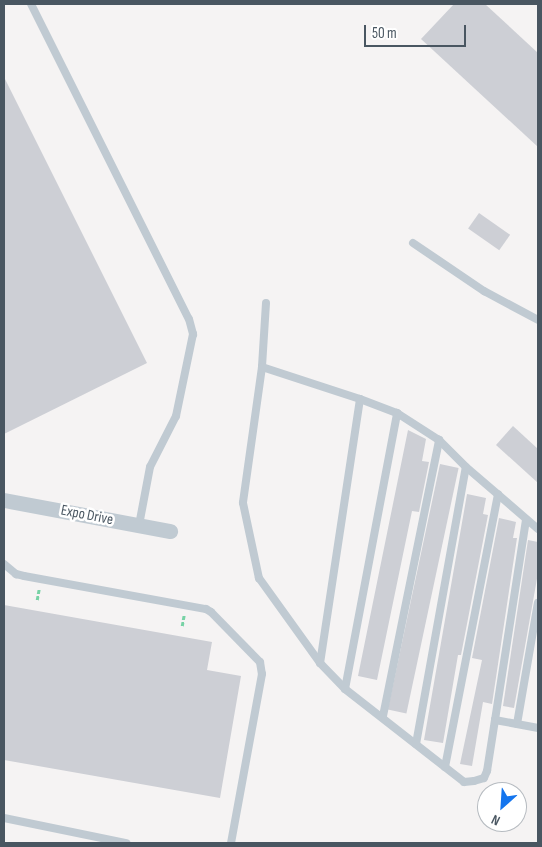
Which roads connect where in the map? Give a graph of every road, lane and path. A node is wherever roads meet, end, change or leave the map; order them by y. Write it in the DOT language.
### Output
graph roads {
  1 [pos="31,4"];
  2 [pos="413,243"];
  3 [pos="266,302"];
  4 [pos="538,320"];
  5 [pos="262,367"];
  6 [pos="360,398"];
  7 [pos="398,413"];
  8 [pos="438,440"];
  9 [pos="466,468"];
  10 [pos="498,494"];
  11 [pos="4,500"];
  12 [pos="526,519"];
  13 [pos="139,525"];
  14 [pos="538,529"];
  15 [pos="170,531"];
  16 [pos="4,564"];
  17 [pos="4,572"];
  18 [pos="16,574"];
  19 [pos="538,602"];
  20 [pos="320,663"];
  21 [pos="345,689"];
  22 [pos="383,716"];
  23 [pos="495,720"];
  24 [pos="517,724"];
  25 [pos="538,728"];
  26 [pos="416,744"];
  27 [pos="445,767"];
  28 [pos="4,818"];
  29 [pos="126,843"];
  30 [pos="231,843"];
  1 -- 13 [label="lane"];
  2 -- 4 [label="lane"];
  3 -- 5 [label="lane"];
  5 -- 6 [label="lane"];
  5 -- 20 [label="lane"];
  6 -- 7 [label="lane"];
  6 -- 20 [label="lane"];
  7 -- 8 [label="lane"];
  7 -- 21 [label="lane"];
  8 -- 9 [label="lane"];
  8 -- 22 [label="lane"];
  9 -- 10 [label="lane"];
  9 -- 26 [label="lane"];
  10 -- 12 [label="lane"];
  10 -- 27 [label="lane"];
  11 -- 13 [label="street, Expo Drive"];
  12 -- 14 [label="lane"];
  12 -- 23 [label="lane"];
  13 -- 15 [label="street, Expo Drive"];
  16 -- 18 [label="lane"];
  17 -- 18 [label="lane"];
  18 -- 30 [label="lane"];
  19 -- 24 [label="lane"];
  20 -- 21 [label="lane"];
  21 -- 22 [label="lane"];
  22 -- 26 [label="lane"];
  23 -- 24 [label="lane"];
  23 -- 27 [label="lane"];
  24 -- 25 [label="lane"];
  26 -- 27 [label="lane"];
  28 -- 29 [label="lane"];
}
